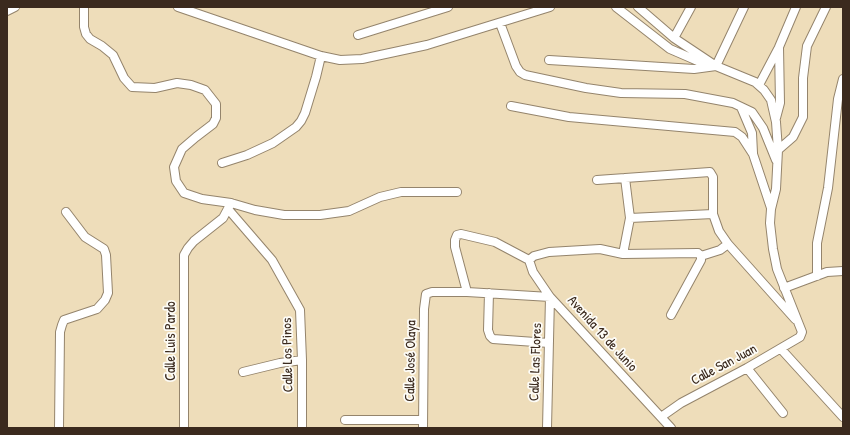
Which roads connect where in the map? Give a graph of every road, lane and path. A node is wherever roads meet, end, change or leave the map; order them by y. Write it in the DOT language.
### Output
graph roads {
  1 [pos="15,7"];
  2 [pos="84,7"];
  3 [pos="178,7"];
  4 [pos="448,7"];
  5 [pos="616,7"];
  6 [pos="638,7"];
  7 [pos="691,7"];
  8 [pos="744,7"];
  9 [pos="796,7"];
  10 [pos="826,7"];
  11 [pos="544,8"];
  12 [pos="7,11"];
  13 [pos="500,23"];
  14 [pos="358,35"];
  15 [pos="674,38"];
  16 [pos="779,47"];
  17 [pos="321,56"];
  18 [pos="549,60"];
  19 [pos="716,66"];
  20 [pos="843,79"];
  21 [pos="759,85"];
  22 [pos="511,106"];
  23 [pos="741,107"];
  24 [pos="776,122"];
  25 [pos="778,150"];
  26 [pos="753,154"];
  27 [pos="778,162"];
  28 [pos="222,163"];
  29 [pos="625,178"];
  30 [pos="598,180"];
  31 [pos="457,192"];
  32 [pos="229,206"];
  33 [pos="771,209"];
  34 [pos="66,212"];
  35 [pos="713,214"];
  36 [pos="630,218"];
  37 [pos="728,244"];
  38 [pos="623,254"];
  39 [pos="701,256"];
  40 [pos="529,260"];
  41 [pos="843,271"];
  42 [pos="817,276"];
  43 [pos="784,288"];
  44 [pos="467,292"];
  45 [pos="488,293"];
  46 [pos="426,294"];
  47 [pos="550,297"];
  48 [pos="671,315"];
  49 [pos="799,324"];
  50 [pos="549,343"];
  51 [pos="780,349"];
  52 [pos="302,360"];
  53 [pos="747,368"];
  54 [pos="243,372"];
  55 [pos="783,413"];
  56 [pos="661,417"];
  57 [pos="843,417"];
  58 [pos="345,420"];
  59 [pos="423,424"];
  60 [pos="59,428"];
  61 [pos="184,428"];
  62 [pos="302,428"];
  63 [pos="547,428"];
  64 [pos="670,428"];
  1 -- 12 [label="street"];
  2 -- 32 [label="street"];
  3 -- 17 [label="street"];
  4 -- 14 [label="street"];
  5 -- 19 [label="street"];
  6 -- 15 [label="street"];
  7 -- 15 [label="street"];
  8 -- 19 [label="street"];
  9 -- 16 [label="street"];
  10 -- 25 [label="street"];
  11 -- 13 [label="street"];
  13 -- 17 [label="street"];
  13 -- 23 [label="street"];
  15 -- 19 [label="street"];
  16 -- 21 [label="street"];
  16 -- 24 [label="street"];
  17 -- 28 [label="street"];
  18 -- 19 [label="street"];
  19 -- 21 [label="street"];
  20 -- 42 [label="street"];
  21 -- 24 [label="street"];
  22 -- 26 [label="street"];
  23 -- 26 [label="street"];
  23 -- 27 [label="street"];
  24 -- 25 [label="street"];
  25 -- 27 [label="street"];
  26 -- 33 [label="street"];
  27 -- 33 [label="street"];
  29 -- 30 [label="street"];
  29 -- 35 [label="street"];
  29 -- 36 [label="street"];
  31 -- 32 [label="street"];
  32 -- 52 [label="street, Calle Los Pinos"];
  32 -- 61 [label="street, Calle Luis Pardo"];
  33 -- 43 [label="street"];
  34 -- 60 [label="street"];
  35 -- 36 [label="street"];
  35 -- 37 [label="street"];
  36 -- 38 [label="street"];
  37 -- 39 [label="street"];
  37 -- 49 [label="street"];
  38 -- 39 [label="street"];
  38 -- 40 [label="street"];
  39 -- 48 [label="street"];
  40 -- 44 [label="street"];
  40 -- 47 [label="street"];
  41 -- 42 [label="street"];
  42 -- 43 [label="street"];
  43 -- 49 [label="street"];
  44 -- 45 [label="street, Avenida 13 de Junio"];
  44 -- 46 [label="street, Avenida 13 de Junio"];
  45 -- 47 [label="street, Avenida 13 de Junio"];
  45 -- 50 [label="street"];
  46 -- 59 [label="street, Calle José Olaya"];
  47 -- 50 [label="street, Calle Las Flores"];
  47 -- 56 [label="street, Avenida 13 de Junio"];
  49 -- 51 [label="street, Calle San Juan"];
  50 -- 63 [label="street, Calle Las Flores"];
  51 -- 53 [label="street, Calle San Juan"];
  51 -- 57 [label="street"];
  52 -- 54 [label="street"];
  52 -- 62 [label="street, Calle Los Pinos"];
  53 -- 55 [label="street"];
  53 -- 56 [label="street, Calle San Juan"];
  56 -- 64 [label="street, Avenida 13 de Junio"];
  58 -- 59 [label="street"];
}
